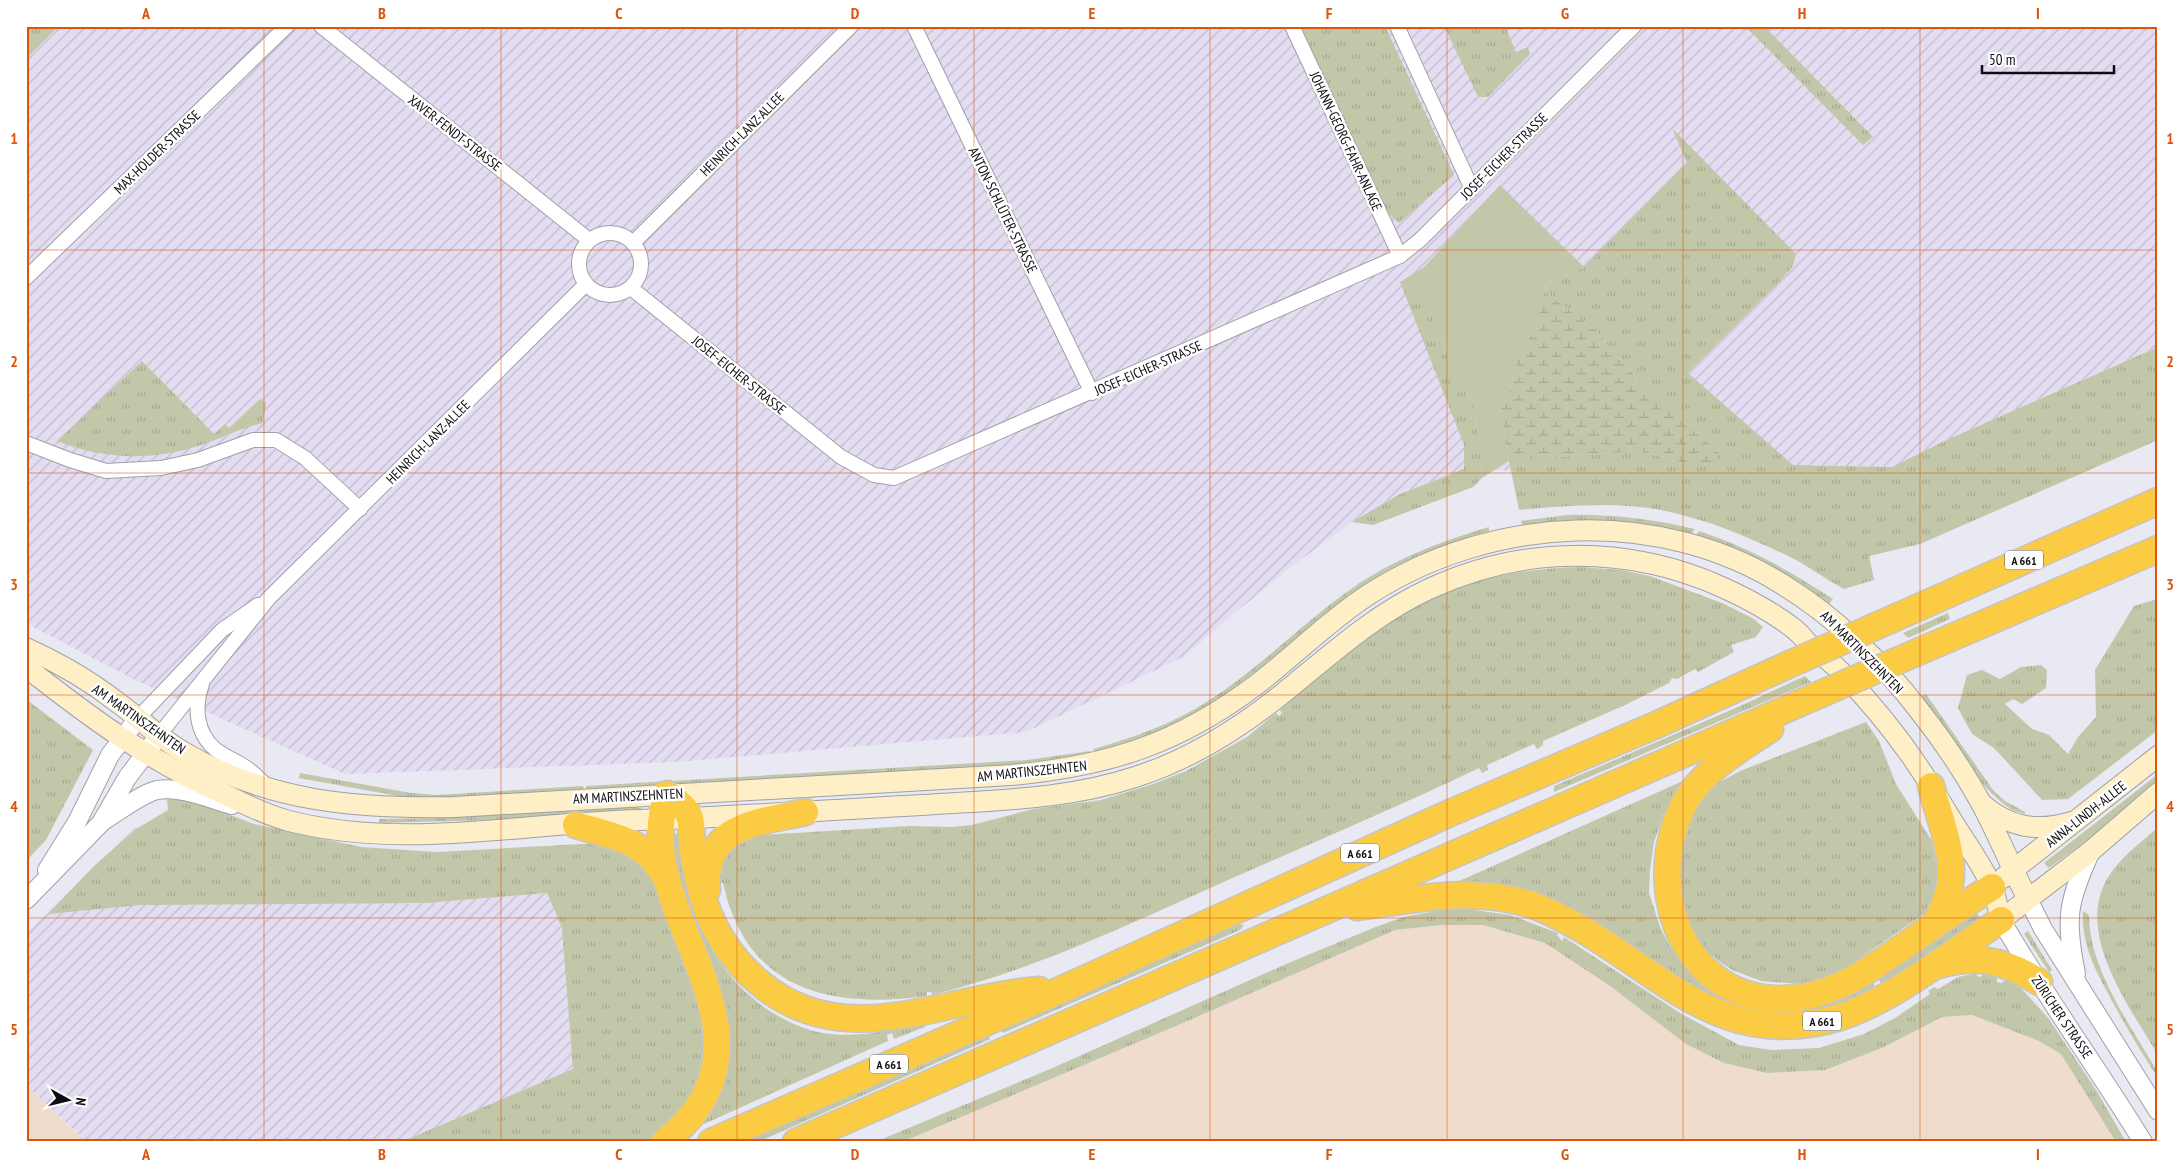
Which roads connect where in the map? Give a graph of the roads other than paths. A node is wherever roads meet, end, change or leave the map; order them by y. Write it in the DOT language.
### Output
graph roads {
  1 [pos="288,26"];
  2 [pos="321,26"];
  3 [pos="851,26"];
  4 [pos="914,26"];
  5 [pos="1292,26"];
  6 [pos="1397,26"];
  7 [pos="1634,26"];
  8 [pos="1472,189"];
  9 [pos="590,240"];
  10 [pos="634,242"];
  11 [pos="1400,256"];
  12 [pos="26,278"];
  13 [pos="586,284"];
  14 [pos="631,288"];
  15 [pos="1092,393"];
  16 [pos="26,443"];
  17 [pos="2158,501"];
  18 [pos="360,508"];
  19 [pos="2158,549"];
  20 [pos="269,598"];
  21 [pos="26,648"];
  22 [pos="26,667"];
  23 [pos="203,679"];
  24 [pos="1823,693"];
  25 [pos="138,718"];
  26 [pos="159,736"];
  27 [pos="121,739"];
  28 [pos="145,754"];
  29 [pos="2158,756"];
  30 [pos="1931,786"];
  31 [pos="270,789"];
  32 [pos="2158,792"];
  33 [pos="667,794"];
  34 [pos="1981,803"];
  35 [pos="805,812"];
  36 [pos="272,816"];
  37 [pos="690,818"];
  38 [pos="661,819"];
  39 [pos="2080,819"];
  40 [pos="101,823"];
  41 [pos="576,825"];
  42 [pos="2092,851"];
  43 [pos="2013,871"];
  44 [pos="666,880"];
  45 [pos="1992,887"];
  46 [pos="30,896"];
  47 [pos="2028,899"];
  48 [pos="1327,911"];
  49 [pos="709,916"];
  50 [pos="2001,920"];
  51 [pos="1935,924"];
  52 [pos="1929,968"];
  53 [pos="2039,982"];
  54 [pos="2078,984"];
  55 [pos="1067,988"];
  56 [pos="2158,1111"];
  57 [pos="664,1142"];
  58 [pos="711,1142"];
  59 [pos="796,1142"];
  60 [pos="2143,1142"];
  1 -- 12 [label="street, MAX-HOLDER-STRASSE"];
  2 -- 9 [label="street, XAVER-FENDT-STRASSE"];
  3 -- 10 [label="street, HEINRICH-LANZ-ALLEE"];
  4 -- 15 [label="street, ANTON-SCHLÜTER-STRASSE"];
  5 -- 11 [label="street, JOHANN-GEORG-FAHR-ANLAGE"];
  6 -- 8 [label="street"];
  7 -- 8 [label="street, JOSEF-EICHER-STRASSE"];
  8 -- 11 [label="street, JOSEF-EICHER-STRASSE"];
  9 -- 10 [label="street"];
  9 -- 13 [label="street"];
  10 -- 14 [label="street"];
  11 -- 15 [label="street, JOSEF-EICHER-STRASSE"];
  13 -- 14 [label="street"];
  13 -- 18 [label="street, HEINRICH-LANZ-ALLEE"];
  14 -- 15 [label="street, JOSEF-EICHER-STRASSE"];
  16 -- 18 [label="street"];
  17 -- 55 [label="highway, A 661, bridge"];
  18 -- 20 [label="street, HEINRICH-LANZ-ALLEE"];
  19 -- 24 [label="highway, A 661, bridge"];
  20 -- 23 [label="street, HEINRICH-LANZ-ALLEE"];
  20 -- 25 [label="street, HEINRICH-LANZ-ALLEE"];
  21 -- 25 [label="main road, AM MARTINSZEHNTEN"];
  22 -- 27 [label="main road, AM MARTINSZEHNTEN"];
  23 -- 26 [label="street, HEINRICH-LANZ-ALLEE"];
  23 -- 31 [label="street, HEINRICH-LANZ-ALLEE"];
  24 -- 48 [label="highway, A 661"];
  24 -- 51 [label="highway, A 661"];
  25 -- 26 [label="main road, AM MARTINSZEHNTEN"];
  25 -- 27 [label="street"];
  26 -- 28 [label="street"];
  26 -- 31 [label="main road, AM MARTINSZEHNTEN"];
  27 -- 28 [label="main road, AM MARTINSZEHNTEN"];
  27 -- 46 [label="street, AM MARTINSZEHNTEN"];
  28 -- 36 [label="main road, AM MARTINSZEHNTEN"];
  28 -- 40 [label="street, AM MARTINSZEHNTEN"];
  29 -- 39 [label="main road, ANNA-LINDH-ALLEE"];
  30 -- 35 [label="main road, AM MARTINSZEHNTEN"];
  30 -- 45 [label="main road, AM MARTINSZEHNTEN"];
  30 -- 51 [label="highway"];
  31 -- 33 [label="main road, AM MARTINSZEHNTEN"];
  32 -- 42 [label="main road, ANNA-LINDH-ALLEE"];
  33 -- 34 [label="main road, AM MARTINSZEHNTEN"];
  33 -- 37 [label="highway"];
  33 -- 38 [label="highway"];
  34 -- 39 [label="main road"];
  34 -- 43 [label="main road, AM MARTINSZEHNTEN"];
  35 -- 37 [label="main road, AM MARTINSZEHNTEN"];
  35 -- 49 [label="highway, A 661"];
  36 -- 40 [label="street"];
  36 -- 41 [label="main road, AM MARTINSZEHNTEN"];
  37 -- 38 [label="main road, AM MARTINSZEHNTEN"];
  37 -- 49 [label="highway, A 661"];
  38 -- 41 [label="main road, AM MARTINSZEHNTEN"];
  38 -- 44 [label="highway"];
  39 -- 43 [label="main road, ANNA-LINDH-ALLEE"];
  40 -- 46 [label="street, AM MARTINSZEHNTEN"];
  41 -- 44 [label="highway"];
  42 -- 47 [label="main road, ANNA-LINDH-ALLEE"];
  42 -- 54 [label="street"];
  43 -- 45 [label="main road, ANNA-LINDH-ALLEE"];
  43 -- 47 [label="main road"];
  44 -- 57 [label="highway"];
  45 -- 50 [label="main road, ZÜRICHER STRASSE"];
  45 -- 51 [label="highway"];
  47 -- 50 [label="main road, A 661"];
  47 -- 54 [label="street"];
  48 -- 52 [label="highway, A 661"];
  48 -- 59 [label="highway, A 661"];
  49 -- 55 [label="highway, A 661"];
  50 -- 52 [label="highway, A 661"];
  50 -- 53 [label="street, ZÜRICHER STRASSE"];
  52 -- 53 [label="highway"];
  53 -- 60 [label="street, ZÜRICHER STRASSE"];
  54 -- 56 [label="street"];
  55 -- 58 [label="highway, A 661"];
}
